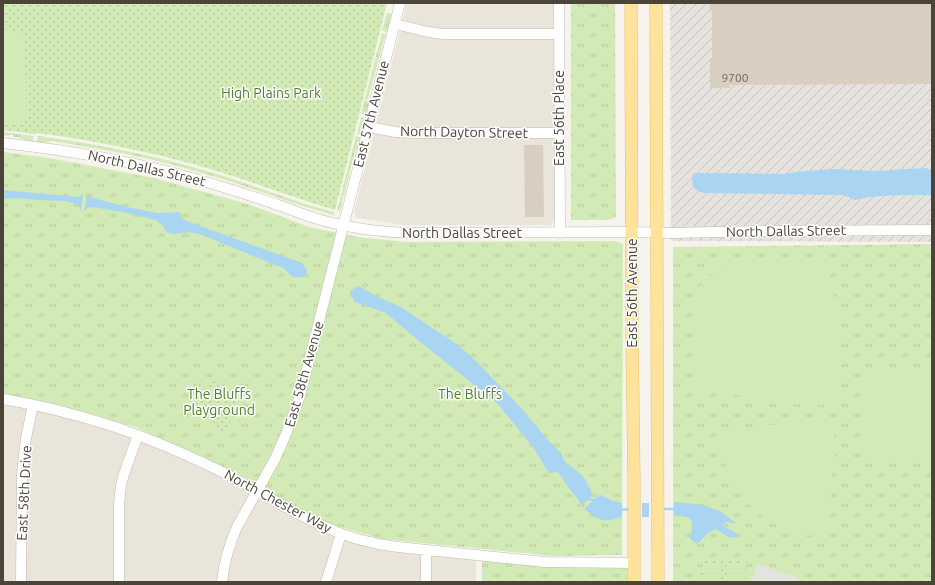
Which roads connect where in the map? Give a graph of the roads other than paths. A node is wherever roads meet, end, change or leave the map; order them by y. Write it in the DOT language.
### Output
graph roads {
  1 [pos="400,3"];
  2 [pos="559,3"];
  3 [pos="631,3"];
  4 [pos="656,3"];
  5 [pos="395,24"];
  6 [pos="559,34"];
  7 [pos="368,126"];
  8 [pos="559,133"];
  9 [pos="3,143"];
  10 [pos="343,226"];
  11 [pos="932,230"];
  12 [pos="631,232"];
  13 [pos="560,233"];
  14 [pos="657,233"];
  15 [pos="3,398"];
  16 [pos="33,405"];
  17 [pos="138,435"];
  18 [pos="257,492"];
  19 [pos="341,534"];
  20 [pos="426,550"];
  21 [pos="634,563"];
  22 [pos="21,582"];
  23 [pos="119,582"];
  24 [pos="222,582"];
  25 [pos="326,582"];
  26 [pos="426,582"];
  27 [pos="634,582"];
  28 [pos="658,582"];
  1 -- 5 [label="street, East 57th Avenue"];
  2 -- 6 [label="street, East 56th Place"];
  3 -- 12 [label="main road, East 56th Avenue"];
  4 -- 14 [label="main road, East 56th Avenue"];
  5 -- 6 [label="street"];
  5 -- 7 [label="street, East 57th Avenue"];
  6 -- 8 [label="street, East 56th Place"];
  7 -- 8 [label="street, North Dayton Street"];
  7 -- 10 [label="street, East 57th Avenue"];
  8 -- 13 [label="street, East 56th Place"];
  9 -- 10 [label="street, North Dallas Street"];
  10 -- 13 [label="street, North Dallas Street"];
  10 -- 18 [label="street, East 58th Avenue"];
  11 -- 14 [label="street, North Dallas Street"];
  12 -- 13 [label="street, North Dallas Street"];
  12 -- 14 [label="street, North Dallas Street"];
  12 -- 21 [label="main road, East 56th Avenue"];
  14 -- 28 [label="main road, East 56th Avenue"];
  15 -- 16 [label="street, North Chester Way"];
  16 -- 17 [label="street, North Chester Way"];
  16 -- 22 [label="street, East 58th Drive"];
  17 -- 18 [label="street, North Chester Way"];
  17 -- 23 [label="street"];
  18 -- 19 [label="street, North Chester Way"];
  18 -- 24 [label="street, East 58th Avenue"];
  19 -- 20 [label="street, North Chester Way"];
  19 -- 25 [label="street"];
  20 -- 21 [label="street, North Chester Way"];
  20 -- 26 [label="street"];
  21 -- 27 [label="main road, East 56th Avenue"];
}
